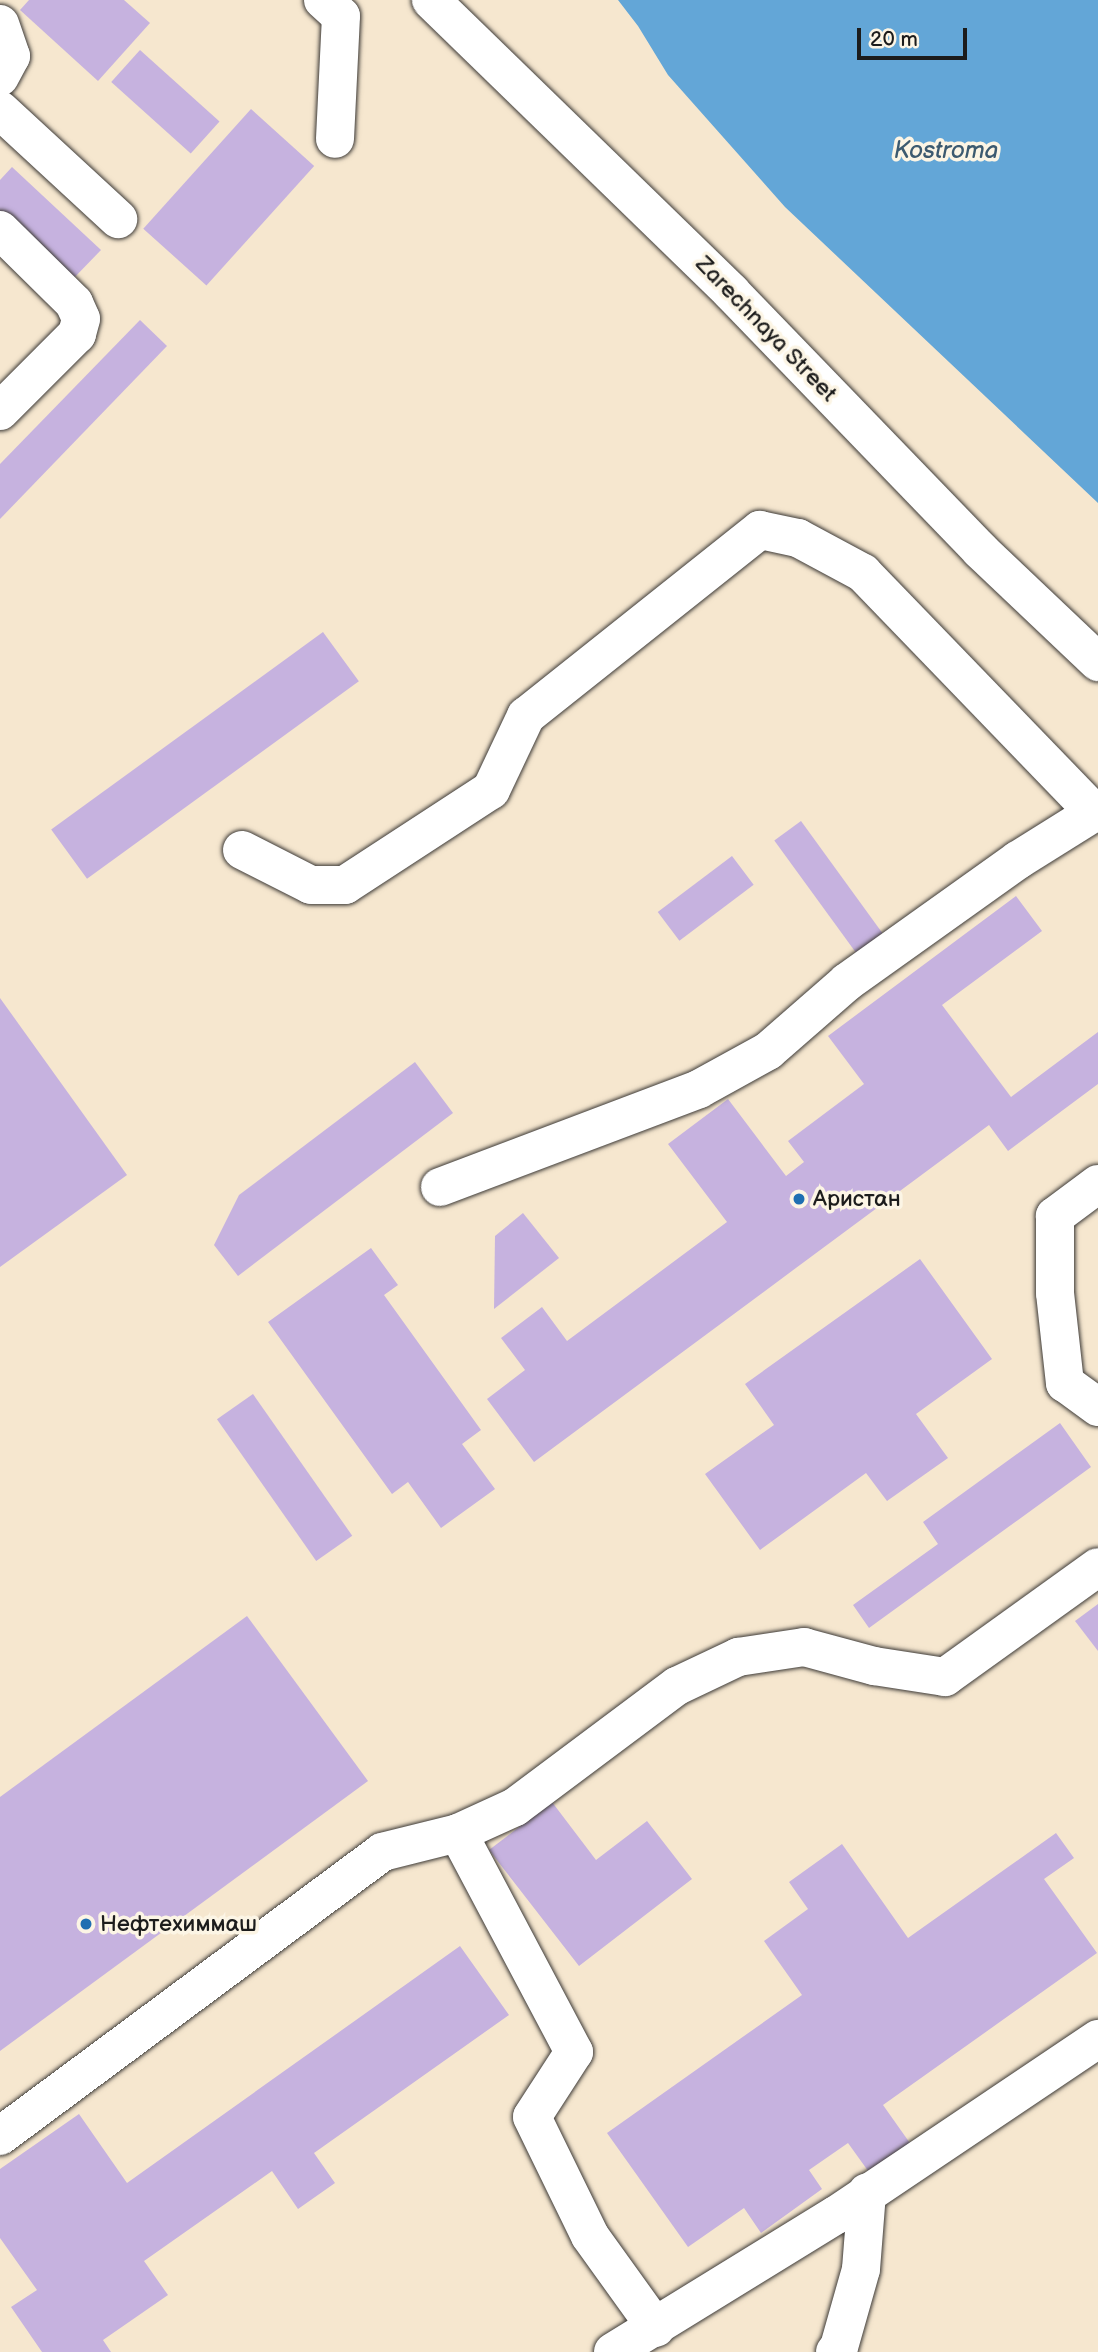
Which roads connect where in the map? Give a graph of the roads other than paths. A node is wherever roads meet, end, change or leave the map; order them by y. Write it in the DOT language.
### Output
graph roads {
  1 [pos="323,0"];
  2 [pos="431,0"];
  3 [pos="0,24"];
  4 [pos="0,77"];
  5 [pos="0,110"];
  6 [pos="335,139"];
  7 [pos="118,219"];
  8 [pos="0,230"];
  9 [pos="0,411"];
  10 [pos="1098,662"];
  11 [pos="1096,811"];
  12 [pos="242,850"];
  13 [pos="1098,1184"];
  14 [pos="440,1188"];
  15 [pos="1098,1407"];
  16 [pos="1098,1567"];
  17 [pos="458,1833"];
  18 [pos="1098,2039"];
  19 [pos="0,2136"];
  20 [pos="867,2192"];
  21 [pos="656,2328"];
  22 [pos="613,2352"];
  23 [pos="835,2352"];
  1 -- 6 [label="street"];
  2 -- 10 [label="street, Zarechnaya Street"];
  3 -- 4 [label="street"];
  5 -- 7 [label="street"];
  8 -- 9 [label="street"];
  11 -- 12 [label="street"];
  11 -- 14 [label="street"];
  13 -- 15 [label="street"];
  16 -- 17 [label="street"];
  17 -- 19 [label="street"];
  17 -- 21 [label="street"];
  18 -- 20 [label="street"];
  20 -- 21 [label="street"];
  20 -- 23 [label="street"];
  21 -- 22 [label="street"];
}
